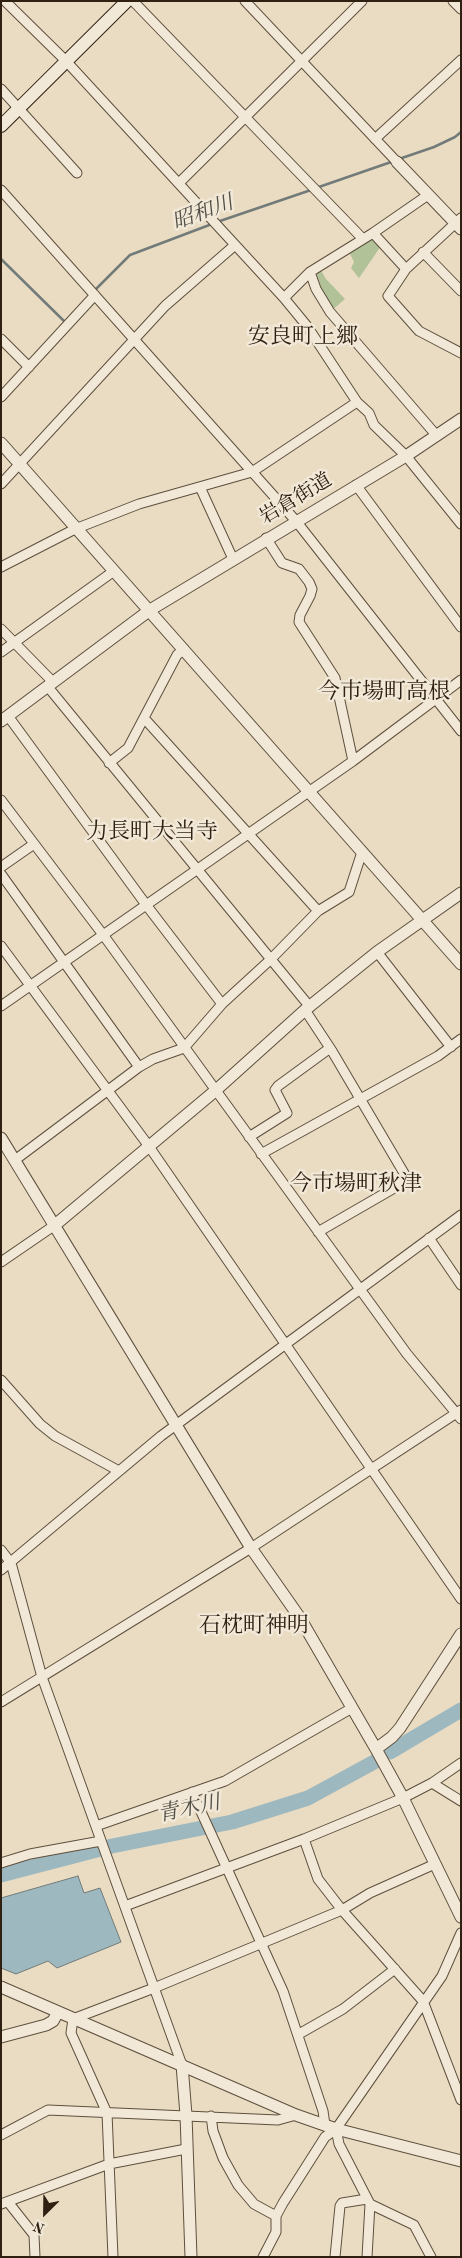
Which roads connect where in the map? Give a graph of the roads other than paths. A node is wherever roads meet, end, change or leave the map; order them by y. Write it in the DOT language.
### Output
graph roads {
  1 [pos="5,1"];
  2 [pos="127,1"];
  3 [pos="133,1"];
  4 [pos="245,1"];
  5 [pos="453,1"];
  6 [pos="358,3"];
  7 [pos="461,9"];
  8 [pos="461,60"];
  9 [pos="66,62"];
  10 [pos="302,62"];
  11 [pos="1,89"];
  12 [pos="19,108"];
  13 [pos="246,118"];
  14 [pos="1,126"];
  15 [pos="375,139"];
  16 [pos="394,159"];
  17 [pos="77,173"];
  18 [pos="179,183"];
  19 [pos="1,190"];
  20 [pos="428,195"];
  21 [pos="459,224"];
  22 [pos="373,233"];
  23 [pos="363,239"];
  24 [pos="235,245"];
  25 [pos="423,252"];
  26 [pos="406,269"];
  27 [pos="310,272"];
  28 [pos="461,291"];
  29 [pos="92,293"];
  30 [pos="284,298"];
  31 [pos="1,339"];
  32 [pos="133,340"];
  33 [pos="461,353"];
  34 [pos="27,365"];
  35 [pos="1,397"];
  36 [pos="357,402"];
  37 [pos="461,419"];
  38 [pos="437,436"];
  39 [pos="1,443"];
  40 [pos="406,456"];
  41 [pos="19,464"];
  42 [pos="252,472"];
  43 [pos="1,484"];
  44 [pos="356,485"];
  45 [pos="200,487"];
  46 [pos="296,521"];
  47 [pos="461,524"];
  48 [pos="75,529"];
  49 [pos="266,538"];
  50 [pos="233,559"];
  51 [pos="1,567"];
  52 [pos="114,571"];
  53 [pos="150,610"];
  54 [pos="461,627"];
  55 [pos="1,629"];
  56 [pos="14,642"];
  57 [pos="184,649"];
  58 [pos="1,652"];
  59 [pos="461,680"];
  60 [pos="50,684"];
  61 [pos="436,700"];
  62 [pos="144,718"];
  63 [pos="5,719"];
  64 [pos="461,731"];
  65 [pos="353,761"];
  66 [pos="109,763"];
  67 [pos="309,792"];
  68 [pos="1,800"];
  69 [pos="248,835"];
  70 [pos="34,844"];
  71 [pos="362,852"];
  72 [pos="1,867"];
  73 [pos="196,871"];
  74 [pos="1,874"];
  75 [pos="461,893"];
  76 [pos="147,906"];
  77 [pos="318,911"];
  78 [pos="422,920"];
  79 [pos="103,935"];
  80 [pos="1,946"];
  81 [pos="377,952"];
  82 [pos="270,960"];
  83 [pos="64,962"];
  84 [pos="461,964"];
  85 [pos="31,986"];
  86 [pos="222,1004"];
  87 [pos="1,1006"];
  88 [pos="307,1009"];
  89 [pos="461,1039"];
  90 [pos="452,1047"];
  91 [pos="184,1048"];
  92 [pos="330,1048"];
  93 [pos="139,1067"];
  94 [pos="107,1090"];
  95 [pos="215,1091"];
  96 [pos="361,1101"];
  97 [pos="248,1137"];
  98 [pos="1,1138"];
  99 [pos="148,1145"];
  100 [pos="261,1154"];
  101 [pos="15,1160"];
  102 [pos="461,1215"];
  103 [pos="55,1225"];
  104 [pos="318,1232"];
  105 [pos="429,1238"];
  106 [pos="1,1262"];
  107 [pos="461,1285"];
  108 [pos="360,1289"];
  109 [pos="286,1344"];
  110 [pos="1,1380"];
  111 [pos="459,1414"];
  112 [pos="176,1427"];
  113 [pos="371,1468"];
  114 [pos="119,1471"];
  115 [pos="251,1548"];
  116 [pos="1,1550"];
  117 [pos="11,1563"];
  118 [pos="1,1570"];
  119 [pos="461,1599"];
  120 [pos="461,1634"];
  121 [pos="42,1677"];
  122 [pos="1,1702"];
  123 [pos="352,1708"];
  124 [pos="376,1749"];
  125 [pos="461,1763"];
  126 [pos="432,1783"];
  127 [pos="192,1792"];
  128 [pos="403,1798"];
  129 [pos="461,1801"];
  130 [pos="96,1826"];
  131 [pos="304,1839"];
  132 [pos="103,1846"];
  133 [pos="1,1863"];
  134 [pos="435,1864"];
  135 [pos="226,1868"];
  136 [pos="125,1906"];
  137 [pos="342,1910"];
  138 [pos="461,1917"];
  139 [pos="461,1933"];
  140 [pos="262,1944"];
  141 [pos="395,1970"];
  142 [pos="1,1987"];
  143 [pos="154,1988"];
  144 [pos="423,2001"];
  145 [pos="58,2012"];
  146 [pos="73,2019"];
  147 [pos="299,2034"];
  148 [pos="1,2037"];
  149 [pos="182,2065"];
  150 [pos="461,2100"];
  151 [pos="107,2113"];
  152 [pos="186,2115"];
  153 [pos="296,2115"];
  154 [pos="211,2116"];
  155 [pos="325,2125"];
  156 [pos="336,2129"];
  157 [pos="1,2135"];
  158 [pos="186,2149"];
  159 [pos="461,2161"];
  160 [pos="109,2164"];
  161 [pos="368,2201"];
  162 [pos="5,2203"];
  163 [pos="276,2216"];
  164 [pos="35,2257"];
  165 [pos="113,2257"];
  166 [pos="191,2257"];
  167 [pos="263,2257"];
  168 [pos="335,2257"];
  169 [pos="367,2257"];
  170 [pos="431,2257"];
  1 -- 9 [label="street"];
  2 -- 9 [label="main road"];
  3 -- 13 [label="street"];
  4 -- 10 [label="street"];
  5 -- 7 [label="street"];
  6 -- 10 [label="street"];
  8 -- 15 [label="street"];
  9 -- 12 [label="main road"];
  9 -- 18 [label="street"];
  10 -- 13 [label="street"];
  10 -- 15 [label="street"];
  11 -- 12 [label="street"];
  12 -- 14 [label="main road"];
  12 -- 17 [label="street"];
  13 -- 18 [label="street"];
  13 -- 23 [label="street"];
  15 -- 16 [label="street"];
  16 -- 20 [label="street"];
  18 -- 24 [label="street"];
  19 -- 29 [label="street"];
  20 -- 21 [label="street"];
  20 -- 22 [label="street"];
  21 -- 25 [label="street"];
  22 -- 23 [label="street"];
  22 -- 26 [label="street"];
  23 -- 27 [label="street"];
  24 -- 30 [label="street"];
  24 -- 32 [label="street"];
  25 -- 26 [label="street"];
  25 -- 28 [label="street"];
  26 -- 33 [label="street"];
  27 -- 30 [label="street"];
  27 -- 38 [label="street"];
  29 -- 32 [label="street"];
  29 -- 34 [label="street"];
  30 -- 36 [label="street"];
  31 -- 34 [label="street"];
  32 -- 41 [label="street"];
  32 -- 42 [label="street"];
  34 -- 35 [label="street"];
  36 -- 40 [label="street"];
  36 -- 42 [label="street"];
  37 -- 38 [label="street, 岩倉街道"];
  38 -- 40 [label="street, 岩倉街道"];
  39 -- 41 [label="street"];
  40 -- 44 [label="street, 岩倉街道"];
  40 -- 47 [label="street"];
  41 -- 43 [label="street"];
  41 -- 48 [label="street"];
  42 -- 45 [label="street"];
  42 -- 46 [label="street"];
  44 -- 46 [label="street, 岩倉街道"];
  44 -- 54 [label="street"];
  45 -- 48 [label="street"];
  45 -- 50 [label="street"];
  46 -- 49 [label="street, 岩倉街道"];
  46 -- 61 [label="street"];
  48 -- 51 [label="street"];
  48 -- 52 [label="street"];
  49 -- 50 [label="street, 岩倉街道"];
  49 -- 65 [label="street"];
  50 -- 53 [label="street, 岩倉街道"];
  52 -- 53 [label="street"];
  52 -- 56 [label="street"];
  53 -- 57 [label="street"];
  53 -- 60 [label="street, 岩倉街道"];
  55 -- 56 [label="street"];
  56 -- 58 [label="street"];
  56 -- 60 [label="street"];
  57 -- 62 [label="street"];
  57 -- 67 [label="street"];
  59 -- 61 [label="street"];
  60 -- 63 [label="street, 岩倉街道"];
  60 -- 66 [label="street"];
  61 -- 64 [label="street"];
  61 -- 65 [label="street"];
  62 -- 66 [label="street"];
  62 -- 69 [label="street"];
  63 -- 76 [label="street"];
  65 -- 67 [label="street"];
  66 -- 73 [label="street"];
  67 -- 69 [label="street"];
  67 -- 71 [label="street"];
  68 -- 70 [label="street"];
  69 -- 73 [label="street"];
  69 -- 77 [label="street"];
  70 -- 72 [label="street"];
  70 -- 79 [label="street"];
  71 -- 77 [label="street"];
  71 -- 78 [label="street"];
  73 -- 76 [label="street"];
  73 -- 82 [label="street"];
  74 -- 83 [label="street"];
  75 -- 78 [label="street"];
  76 -- 79 [label="street"];
  76 -- 86 [label="street"];
  77 -- 82 [label="street"];
  78 -- 81 [label="street"];
  78 -- 84 [label="street"];
  79 -- 83 [label="street"];
  79 -- 91 [label="street"];
  80 -- 85 [label="street"];
  81 -- 88 [label="street"];
  81 -- 90 [label="street"];
  82 -- 86 [label="street"];
  82 -- 88 [label="street"];
  83 -- 85 [label="street"];
  83 -- 93 [label="street"];
  85 -- 87 [label="street"];
  85 -- 94 [label="street"];
  86 -- 91 [label="street"];
  88 -- 92 [label="street"];
  88 -- 95 [label="street"];
  89 -- 90 [label="street"];
  90 -- 96 [label="street"];
  91 -- 93 [label="street"];
  91 -- 95 [label="street"];
  92 -- 96 [label="street"];
  92 -- 97 [label="street"];
  93 -- 94 [label="street"];
  94 -- 99 [label="street"];
  94 -- 101 [label="street"];
  95 -- 97 [label="street"];
  95 -- 99 [label="street"];
  96 -- 100 [label="street"];
  96 -- 104 [label="street"];
  97 -- 100 [label="street"];
  98 -- 101 [label="street"];
  99 -- 103 [label="street"];
  99 -- 109 [label="street"];
  100 -- 104 [label="street"];
  101 -- 103 [label="street"];
  102 -- 105 [label="street"];
  103 -- 106 [label="street"];
  103 -- 112 [label="street"];
  104 -- 108 [label="street"];
  105 -- 107 [label="street"];
  105 -- 108 [label="street"];
  108 -- 109 [label="street"];
  108 -- 111 [label="street"];
  109 -- 112 [label="street"];
  109 -- 113 [label="street"];
  110 -- 114 [label="street"];
  111 -- 113 [label="street"];
  112 -- 114 [label="street"];
  112 -- 115 [label="street"];
  113 -- 115 [label="street"];
  113 -- 119 [label="street"];
  114 -- 117 [label="street"];
  115 -- 121 [label="street"];
  115 -- 123 [label="street"];
  116 -- 117 [label="street"];
  117 -- 118 [label="street"];
  117 -- 121 [label="street"];
  120 -- 124 [label="street"];
  121 -- 122 [label="street"];
  121 -- 130 [label="street"];
  123 -- 124 [label="street"];
  123 -- 127 [label="street"];
  124 -- 128 [label="street"];
  125 -- 126 [label="street"];
  126 -- 128 [label="street"];
  126 -- 129 [label="street"];
  127 -- 130 [label="street"];
  127 -- 135 [label="street"];
  128 -- 131 [label="street"];
  128 -- 134 [label="street"];
  130 -- 132 [label="street"];
  131 -- 135 [label="street"];
  131 -- 137 [label="street"];
  132 -- 133 [label="street"];
  132 -- 136 [label="street"];
  134 -- 137 [label="street"];
  134 -- 138 [label="street"];
  135 -- 136 [label="street"];
  135 -- 140 [label="street"];
  136 -- 143 [label="street"];
  137 -- 140 [label="street"];
  137 -- 141 [label="street"];
  139 -- 144 [label="street"];
  140 -- 143 [label="street"];
  140 -- 147 [label="street"];
  141 -- 144 [label="street"];
  141 -- 147 [label="street"];
  142 -- 145 [label="street"];
  143 -- 146 [label="street"];
  143 -- 149 [label="street"];
  144 -- 150 [label="street"];
  144 -- 156 [label="street"];
  145 -- 146 [label="street"];
  145 -- 148 [label="street"];
  146 -- 149 [label="street"];
  146 -- 151 [label="street"];
  147 -- 155 [label="street"];
  149 -- 152 [label="street"];
  149 -- 153 [label="street"];
  151 -- 152 [label="street"];
  151 -- 157 [label="street"];
  151 -- 160 [label="street"];
  152 -- 154 [label="street"];
  152 -- 158 [label="street"];
  153 -- 154 [label="street"];
  153 -- 155 [label="street"];
  154 -- 163 [label="street"];
  155 -- 156 [label="street"];
  156 -- 159 [label="street"];
  156 -- 161 [label="street"];
  156 -- 163 [label="street"];
  158 -- 160 [label="street"];
  158 -- 166 [label="street"];
  160 -- 162 [label="street"];
  160 -- 165 [label="street"];
  161 -- 168 [label="street"];
  161 -- 169 [label="street"];
  161 -- 170 [label="street"];
  162 -- 164 [label="street"];
  163 -- 167 [label="street"];
}
